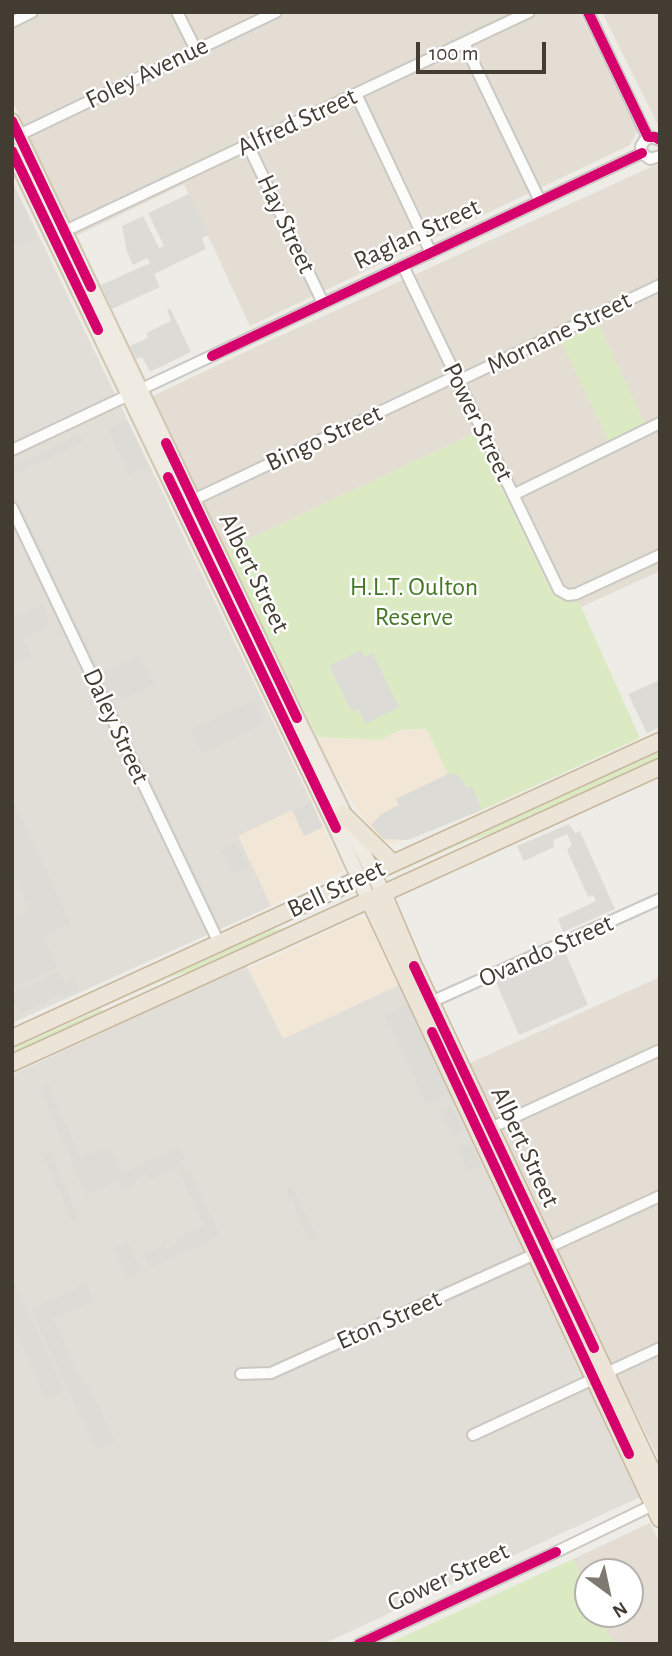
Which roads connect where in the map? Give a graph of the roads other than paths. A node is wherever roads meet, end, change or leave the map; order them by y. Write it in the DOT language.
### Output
graph roads {
  1 [pos="33,12"];
  2 [pos="177,12"];
  3 [pos="276,12"];
  4 [pos="529,12"];
  5 [pos="588,12"];
  6 [pos="12,22"];
  7 [pos="464,43"];
  8 [pos="195,50"];
  9 [pos="356,94"];
  10 [pos="16,128"];
  11 [pos="654,139"];
  12 [pos="248,145"];
  13 [pos="12,152"];
  14 [pos="642,153"];
  15 [pos="659,159"];
  16 [pos="540,201"];
  17 [pos="65,232"];
  18 [pos="431,253"];
  19 [pos="403,266"];
  20 [pos="660,285"];
  21 [pos="323,303"];
  22 [pos="457,379"];
  23 [pos="134,392"];
  24 [pos="660,422"];
  25 [pos="12,450"];
  26 [pos="174,474"];
  27 [pos="513,495"];
  28 [pos="193,500"];
  29 [pos="12,508"];
  30 [pos="206,541"];
  31 [pos="660,555"];
  32 [pos="660,741"];
  33 [pos="660,767"];
  34 [pos="323,787"];
  35 [pos="343,814"];
  36 [pos="471,827"];
  37 [pos="510,835"];
  38 [pos="393,863"];
  39 [pos="366,875"];
  40 [pos="376,896"];
  41 [pos="660,899"];
  42 [pos="219,943"];
  43 [pos="416,985"];
  44 [pos="107,993"];
  45 [pos="431,1002"];
  46 [pos="119,1014"];
  47 [pos="12,1038"];
  48 [pos="660,1050"];
  49 [pos="12,1063"];
  50 [pos="485,1131"];
  51 [pos="660,1196"];
  52 [pos="541,1251"];
  53 [pos="660,1348"];
  54 [pos="241,1374"];
  55 [pos="599,1375"];
  56 [pos="472,1434"];
  57 [pos="660,1488"];
  58 [pos="658,1508"];
  59 [pos="359,1644"];
  1 -- 6 [label="street"];
  2 -- 8 [label="street"];
  3 -- 8 [label="street, Foley Avenue"];
  4 -- 7 [label="street, Alfred Street"];
  5 -- 11 [label="street"];
  7 -- 9 [label="street, Alfred Street"];
  7 -- 16 [label="street"];
  8 -- 10 [label="street, Foley Avenue"];
  9 -- 12 [label="street, Alfred Street"];
  9 -- 18 [label="street"];
  10 -- 17 [label="main road, Albert Street"];
  11 -- 14 [label="street"];
  12 -- 17 [label="street, Alfred Street"];
  12 -- 21 [label="street, Hay Street"];
  13 -- 23 [label="main road, Albert Street"];
  14 -- 15 [label="street"];
  14 -- 16 [label="street, Raglan Street"];
  16 -- 18 [label="street, Raglan Street"];
  17 -- 23 [label="main road, Albert Street"];
  18 -- 19 [label="street, Raglan Street"];
  19 -- 21 [label="street, Raglan Street"];
  19 -- 22 [label="street, Power Street"];
  20 -- 22 [label="street, Mornane Street"];
  21 -- 23 [label="street, Raglan Street"];
  22 -- 27 [label="street, Power Street"];
  22 -- 28 [label="street, Bingo Street"];
  23 -- 25 [label="street, Raglan Street"];
  23 -- 26 [label="main road, Albert Street"];
  24 -- 27 [label="street"];
  26 -- 28 [label="main road, Albert Street"];
  26 -- 30 [label="main road, Albert Street"];
  27 -- 31 [label="street, Power Street"];
  28 -- 30 [label="main road, Albert Street"];
  29 -- 42 [label="street, Daley Street"];
  30 -- 34 [label="main road, Albert Street"];
  32 -- 36 [label="highway, Bell Street"];
  33 -- 37 [label="highway, Bell Street"];
  34 -- 35 [label="main road, Albert Street"];
  34 -- 39 [label="main road, Albert Street"];
  35 -- 38 [label="highway"];
  35 -- 39 [label="main road, Albert Street"];
  36 -- 37 [label="highway"];
  36 -- 38 [label="highway, Bell Street"];
  37 -- 40 [label="highway, Bell Street"];
  38 -- 39 [label="highway, Bell Street"];
  39 -- 40 [label="main road, Albert Street"];
  39 -- 42 [label="highway, Bell Street"];
  40 -- 43 [label="highway, Albert Street"];
  40 -- 46 [label="highway, Bell Street"];
  41 -- 45 [label="street, Ovando Street"];
  42 -- 44 [label="highway, Bell Street"];
  43 -- 45 [label="highway, Albert Street"];
  43 -- 50 [label="highway, Albert Street"];
  44 -- 46 [label="highway"];
  44 -- 47 [label="highway, Bell Street"];
  45 -- 50 [label="highway, Albert Street"];
  46 -- 49 [label="highway, Bell Street"];
  48 -- 50 [label="street"];
  50 -- 52 [label="highway, Albert Street"];
  51 -- 52 [label="street, Eton Street"];
  52 -- 54 [label="street, Eton Street"];
  52 -- 55 [label="highway, Albert Street"];
  53 -- 55 [label="street"];
  55 -- 56 [label="street"];
  55 -- 57 [label="highway, Albert Street"];
  55 -- 58 [label="highway, Albert Street"];
  58 -- 59 [label="street, Gower Street"];
}
